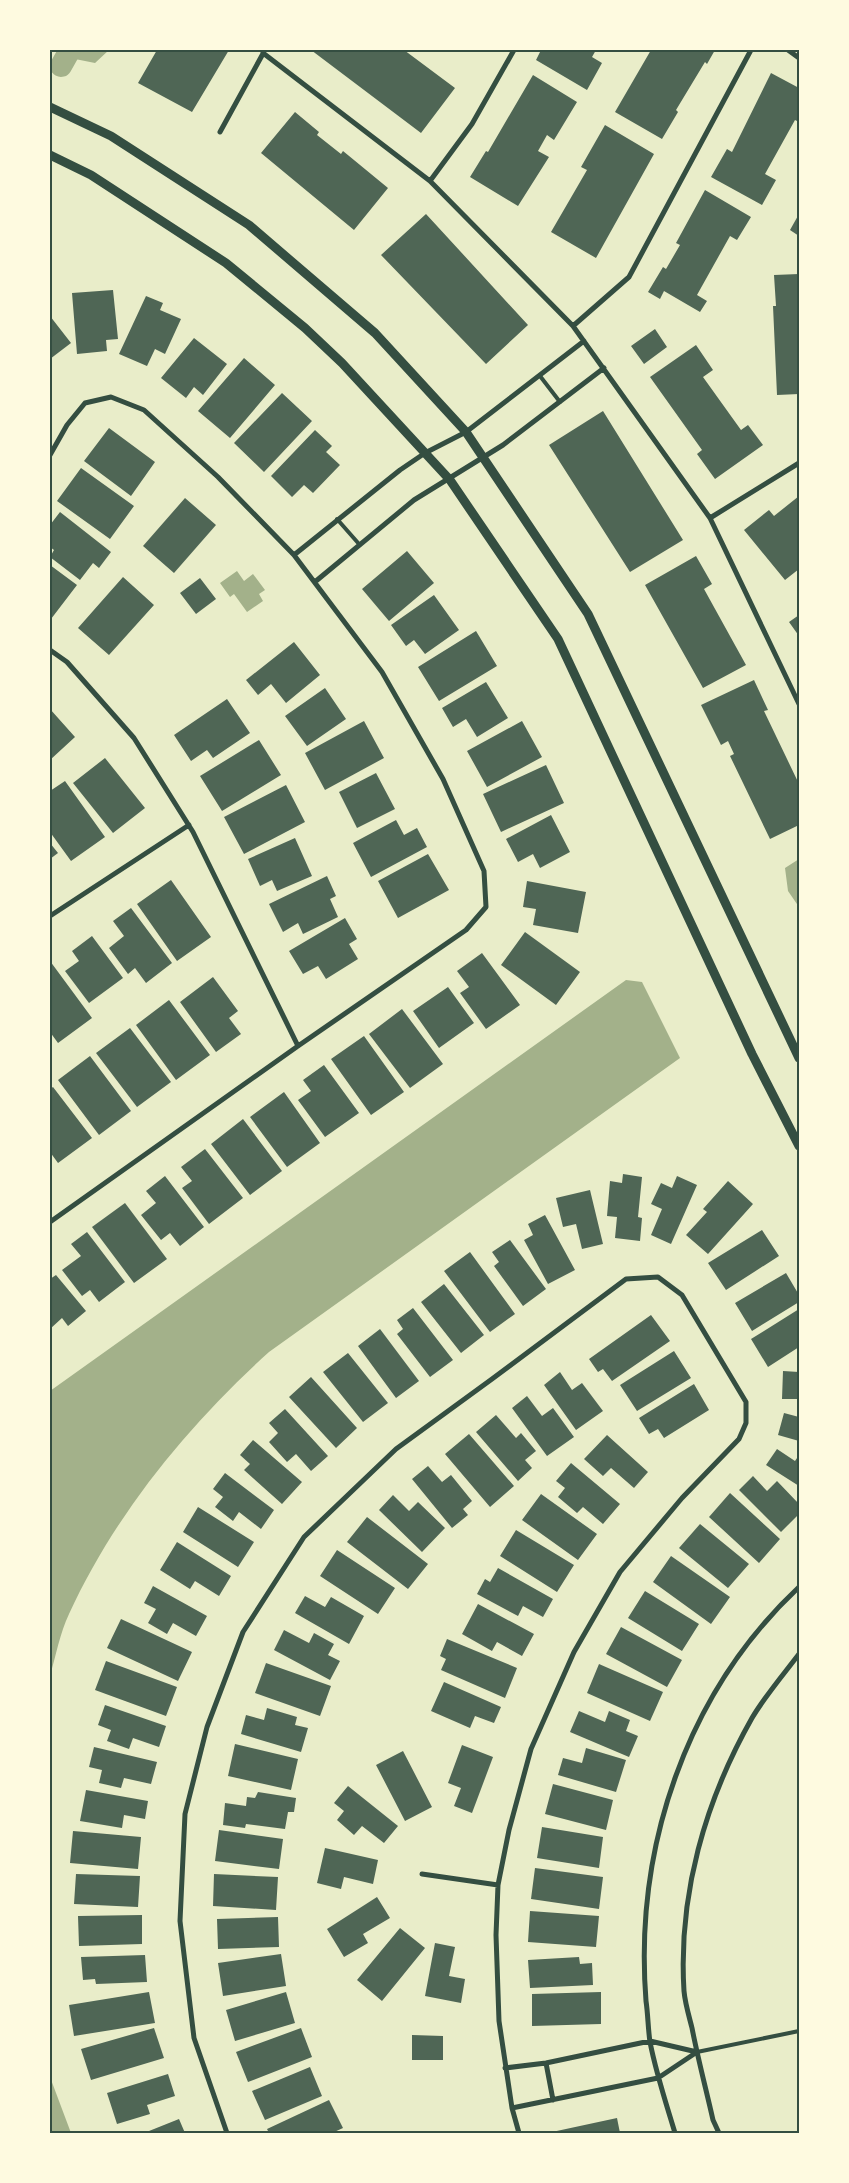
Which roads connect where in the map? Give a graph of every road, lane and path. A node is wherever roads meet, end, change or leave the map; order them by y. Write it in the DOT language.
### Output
graph roads {
  1 [pos="514,50"];
  2 [pos="751,50"];
  3 [pos="788,50"];
  4 [pos="264,52"];
  5 [pos="799,58"];
  6 [pos="50,107"];
  7 [pos="220,132"];
  8 [pos="50,155"];
  9 [pos="430,181"];
  10 [pos="573,326"];
  11 [pos="584,341"];
  12 [pos="604,368"];
  13 [pos="540,376"];
  14 [pos="560,402"];
  15 [pos="466,432"];
  16 [pos="425,453"];
  17 [pos="50,455"];
  18 [pos="483,458"];
  19 [pos="799,463"];
  20 [pos="450,480"];
  21 [pos="710,518"];
  22 [pos="337,519"];
  23 [pos="359,544"];
  24 [pos="294,555"];
  25 [pos="316,581"];
  26 [pos="50,650"];
  27 [pos="799,704"];
  28 [pos="189,825"];
  29 [pos="50,916"];
  30 [pos="298,1046"];
  31 [pos="799,1058"];
  32 [pos="799,1146"];
  33 [pos="50,1222"];
  34 [pos="799,1587"];
  35 [pos="799,1654"];
  36 [pos="422,1874"];
  37 [pos="498,1885"];
  38 [pos="799,2031"];
  39 [pos="650,2041"];
  40 [pos="697,2052"];
  41 [pos="546,2063"];
  42 [pos="506,2068"];
  43 [pos="658,2078"];
  44 [pos="553,2100"];
  45 [pos="512,2108"];
  46 [pos="227,2133"];
  47 [pos="519,2133"];
  48 [pos="675,2133"];
  49 [pos="719,2133"];
  1 -- 9 [label="street"];
  2 -- 10 [label="street"];
  3 -- 5 [label="street"];
  4 -- 7 [label="street"];
  4 -- 9 [label="street"];
  6 -- 15 [label="street"];
  8 -- 16 [label="street"];
  9 -- 10 [label="street"];
  10 -- 11 [label="street"];
  11 -- 12 [label="street"];
  11 -- 13 [label="street"];
  12 -- 14 [label="street"];
  12 -- 21 [label="street"];
  13 -- 14 [label="lane"];
  13 -- 15 [label="street"];
  14 -- 18 [label="street"];
  15 -- 16 [label="street"];
  15 -- 18 [label="street"];
  16 -- 20 [label="street"];
  16 -- 22 [label="street"];
  17 -- 24 [label="street"];
  18 -- 20 [label="street"];
  18 -- 31 [label="street"];
  19 -- 21 [label="street"];
  20 -- 23 [label="street"];
  20 -- 32 [label="street"];
  21 -- 27 [label="street"];
  22 -- 23 [label="lane"];
  22 -- 24 [label="street"];
  23 -- 25 [label="street"];
  24 -- 25 [label="street"];
  25 -- 30 [label="street"];
  26 -- 28 [label="street"];
  28 -- 29 [label="street"];
  28 -- 30 [label="street"];
  30 -- 33 [label="street"];
  34 -- 39 [label="street"];
  35 -- 40 [label="street"];
  36 -- 37 [label="street"];
  37 -- 42 [label="street"];
  37 -- 46 [label="street"];
  38 -- 40 [label="lane"];
  39 -- 40 [label="street"];
  39 -- 41 [label="street"];
  39 -- 43 [label="street"];
  40 -- 43 [label="street"];
  40 -- 49 [label="street"];
  41 -- 42 [label="street"];
  41 -- 44 [label="street"];
  42 -- 45 [label="street"];
  43 -- 44 [label="street"];
  43 -- 48 [label="street"];
  44 -- 45 [label="street"];
  45 -- 47 [label="street"];
}
